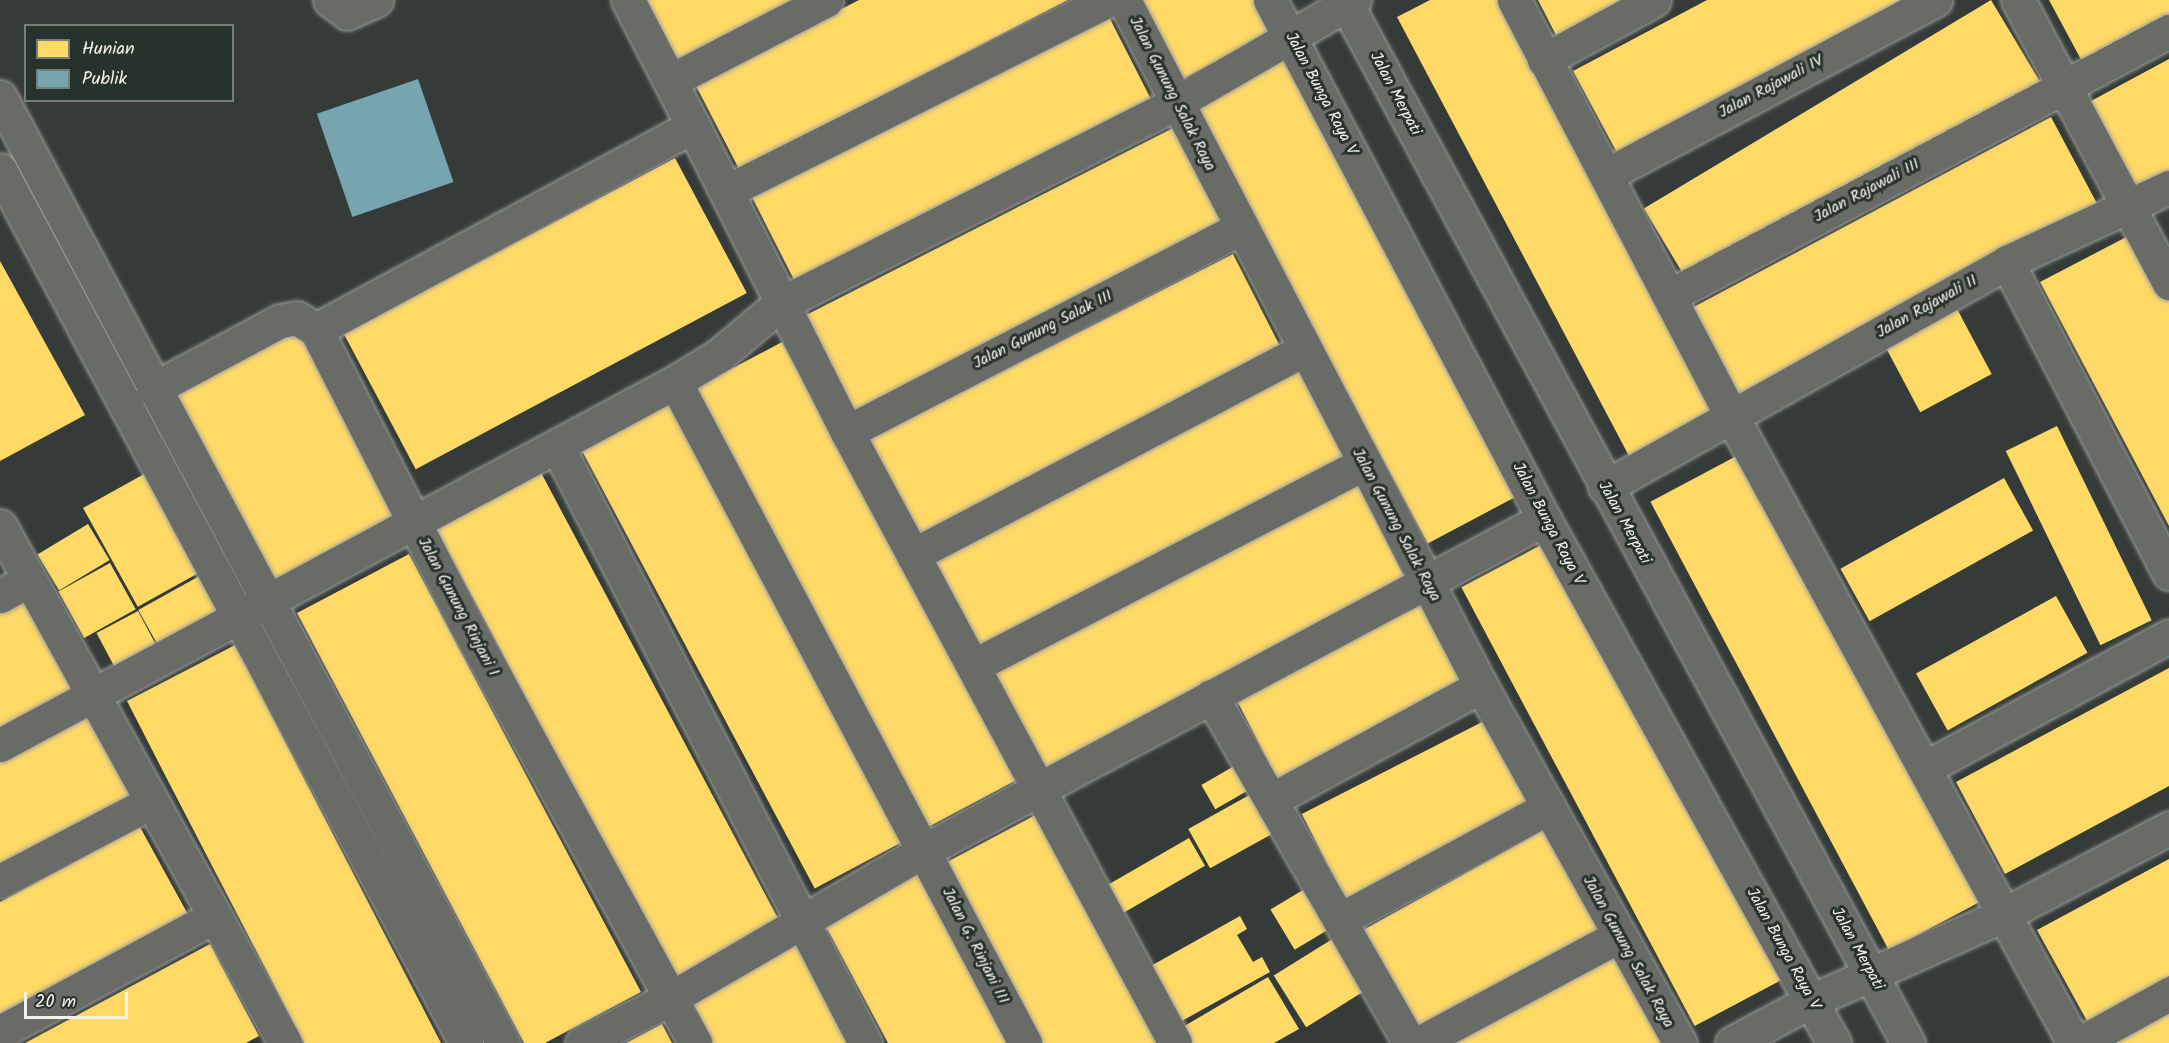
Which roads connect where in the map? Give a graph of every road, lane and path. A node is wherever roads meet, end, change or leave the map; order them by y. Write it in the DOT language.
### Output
graph roads {
  1 [pos="330,0"];
  2 [pos="376,0"];
  3 [pos="628,0"];
  4 [pos="826,0"];
  5 [pos="1109,0"];
  6 [pos="1124,0"];
  7 [pos="1270,0"];
  8 [pos="1514,0"];
  9 [pos="1654,0"];
  10 [pos="1935,0"];
  11 [pos="2018,0"];
  12 [pos="1348,1"];
  13 [pos="2169,31"];
  14 [pos="1290,34"];
  15 [pos="1544,60"];
  16 [pos="670,81"];
  17 [pos="2064,87"];
  18 [pos="0,97"];
  19 [pos="1176,103"];
  20 [pos="693,126"];
  21 [pos="0,170"];
  22 [pos="1606,175"];
  23 [pos="2169,187"];
  24 [pos="727,191"];
  25 [pos="2128,208"];
  26 [pos="1240,228"];
  27 [pos="2007,262"];
  28 [pos="2169,283"];
  29 [pos="1671,295"];
  30 [pos="780,304"];
  31 [pos="316,330"];
  32 [pos="1304,350"];
  33 [pos="675,382"];
  34 [pos="153,389"];
  35 [pos="1732,417"];
  36 [pos="847,432"];
  37 [pos="558,448"];
  38 [pos="1365,463"];
  39 [pos="1605,487"];
  40 [pos="1544,519"];
  41 [pos="414,522"];
  42 [pos="0,526"];
  43 [pos="913,555"];
  44 [pos="2169,573"];
  45 [pos="29,580"];
  46 [pos="1426,582"];
  47 [pos="0,596"];
  48 [pos="254,610"];
  49 [pos="2169,636"];
  50 [pos="975,665"];
  51 [pos="1481,686"];
  52 [pos="1211,696"];
  53 [pos="92,697"];
  54 [pos="0,745"];
  55 [pos="1925,768"];
  56 [pos="1040,788"];
  57 [pos="1271,800"];
  58 [pos="149,803"];
  59 [pos="1549,807"];
  60 [pos="2169,828"];
  61 [pos="925,850"];
  62 [pos="0,881"];
  63 [pos="2001,916"];
  64 [pos="214,917"];
  65 [pos="800,918"];
  66 [pos="1341,919"];
  67 [pos="1617,937"];
  68 [pos="1871,974"];
  69 [pos="2169,994"];
  70 [pos="671,998"];
  71 [pos="1811,1001"];
  72 [pos="0,1032"];
  73 [pos="279,1041"];
  74 [pos="466,1043"];
  75 [pos="503,1043"];
  76 [pos="582,1043"];
  77 [pos="695,1043"];
  78 [pos="865,1043"];
  79 [pos="1025,1043"];
  80 [pos="1175,1043"];
  81 [pos="1410,1043"];
  82 [pos="1419,1043"];
  83 [pos="1680,1043"];
  84 [pos="1732,1043"];
  85 [pos="1834,1043"];
  86 [pos="1908,1043"];
  87 [pos="2073,1043"];
  88 [pos="2080,1043"];
  1 -- 2 [label="street"];
  3 -- 16 [label="street"];
  4 -- 16 [label="street"];
  5 -- 24 [label="street"];
  6 -- 19 [label="street, Jalan Gunung Salak Raya"];
  7 -- 14 [label="street, Jalan Bunga Raya V"];
  8 -- 15 [label="street"];
  9 -- 15 [label="street"];
  10 -- 22 [label="street, Jalan Rajawali IV"];
  11 -- 17 [label="street"];
  12 -- 14 [label="street"];
  12 -- 39 [label="street, Jalan Merpati"];
  13 -- 17 [label="street, Jalan Rajawali III"];
  14 -- 19 [label="street"];
  14 -- 40 [label="street, Jalan Bunga Raya V"];
  15 -- 22 [label="street"];
  16 -- 20 [label="street"];
  17 -- 25 [label="street"];
  17 -- 29 [label="street, Jalan Rajawali III"];
  18 -- 34 [label="street"];
  19 -- 26 [label="street, Jalan Gunung Salak Raya"];
  19 -- 30 [label="street"];
  20 -- 24 [label="street"];
  20 -- 31 [label="street"];
  21 -- 48 [label="street"];
  22 -- 29 [label="street"];
  23 -- 25 [label="street, Jalan Rajawali II"];
  24 -- 30 [label="street"];
  25 -- 27 [label="street, Jalan Rajawali II"];
  25 -- 28 [label="street"];
  26 -- 32 [label="street, Jalan Gunung Salak Raya"];
  26 -- 36 [label="street, Jalan Gunung Salak III"];
  27 -- 35 [label="street, Jalan Rajawali II"];
  27 -- 44 [label="street"];
  29 -- 35 [label="street"];
  30 -- 33 [label="street"];
  30 -- 36 [label="street"];
  31 -- 34 [label="street"];
  31 -- 41 [label="street, Jalan Gunung Rinjani 1"];
  32 -- 38 [label="street, Jalan Gunung Salak Raya"];
  32 -- 43 [label="street"];
  33 -- 37 [label="street"];
  33 -- 61 [label="street, Jalan G. Rinjani III"];
  34 -- 48 [label="street"];
  35 -- 39 [label="street, Jalan Rajawali II"];
  35 -- 55 [label="street"];
  36 -- 43 [label="street"];
  37 -- 41 [label="street"];
  37 -- 65 [label="street"];
  38 -- 46 [label="street, Jalan Gunung Salak Raya"];
  38 -- 50 [label="street"];
  39 -- 68 [label="street, Jalan Merpati"];
  40 -- 46 [label="street"];
  40 -- 71 [label="street, Jalan Bunga Raya V"];
  41 -- 48 [label="street"];
  41 -- 70 [label="street, Jalan Gunung Rinjani 1"];
  42 -- 45 [label="street"];
  43 -- 50 [label="street"];
  45 -- 47 [label="street"];
  45 -- 53 [label="street"];
  46 -- 51 [label="street, Jalan Gunung Salak Raya"];
  46 -- 52 [label="street"];
  48 -- 53 [label="street"];
  48 -- 74 [label="street"];
  48 -- 75 [label="street"];
  49 -- 55 [label="street"];
  50 -- 56 [label="street"];
  51 -- 57 [label="street"];
  51 -- 59 [label="street, Jalan Gunung Salak Raya"];
  52 -- 56 [label="street"];
  52 -- 57 [label="street"];
  53 -- 54 [label="street"];
  53 -- 58 [label="street"];
  55 -- 63 [label="street"];
  56 -- 61 [label="street"];
  56 -- 80 [label="street"];
  57 -- 66 [label="street"];
  58 -- 62 [label="street"];
  58 -- 64 [label="street"];
  59 -- 66 [label="street"];
  59 -- 67 [label="street, Jalan Gunung Salak Raya"];
  60 -- 63 [label="street"];
  61 -- 65 [label="street"];
  61 -- 79 [label="street, Jalan G. Rinjani III"];
  63 -- 68 [label="street"];
  63 -- 87 [label="street"];
  64 -- 72 [label="street"];
  64 -- 73 [label="street"];
  65 -- 70 [label="street"];
  65 -- 78 [label="street"];
  66 -- 81 [label="street"];
  67 -- 82 [label="street"];
  67 -- 83 [label="street, Jalan Gunung Salak Raya"];
  68 -- 71 [label="street"];
  68 -- 86 [label="street, Jalan Merpati"];
  69 -- 88 [label="street"];
  70 -- 76 [label="street"];
  70 -- 77 [label="street, Jalan Gunung Rinjani 1"];
  71 -- 84 [label="street"];
  71 -- 85 [label="street, Jalan Bunga Raya V"];
}
